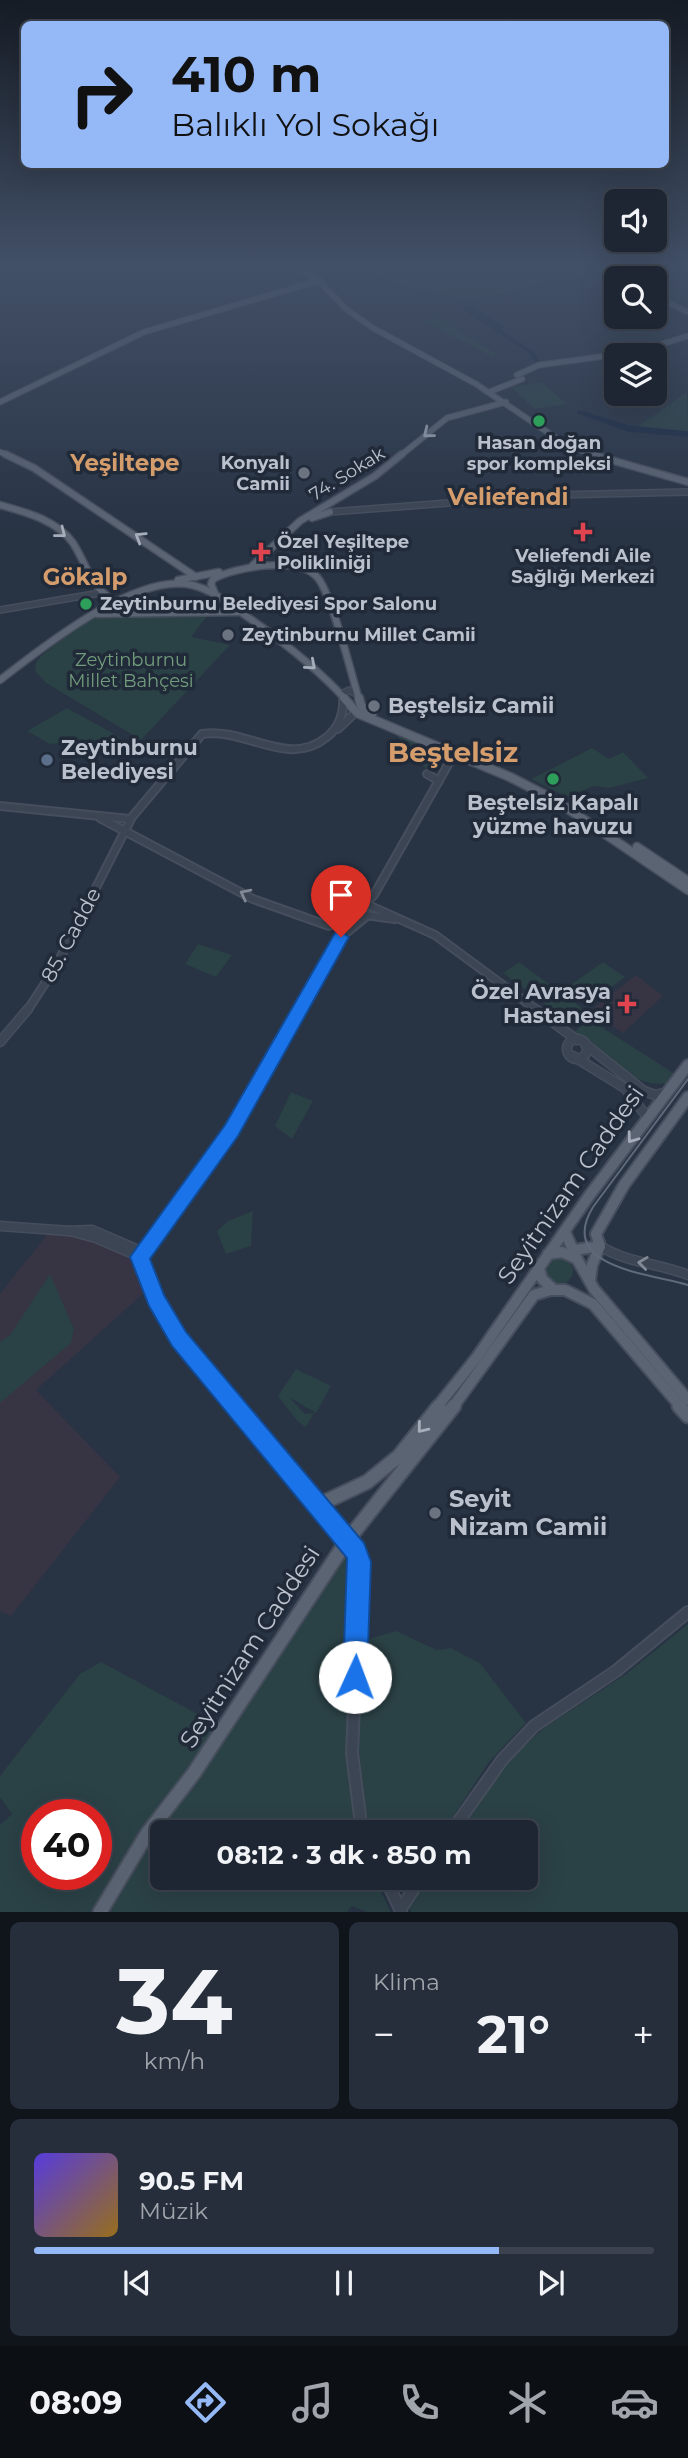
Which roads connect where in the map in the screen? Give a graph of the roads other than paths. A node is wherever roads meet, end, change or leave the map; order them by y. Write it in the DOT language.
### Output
graph roads {
  1 [pos="100,353"];
  2 [pos="424,353"];
  3 [pos="604,357"];
  4 [pos="503,385"];
  5 [pos="497,395"];
  6 [pos="0,402"];
  7 [pos="0,452"];
  8 [pos="688,481"];
  9 [pos="688,492"];
  10 [pos="0,505"];
  11 [pos="322,506"];
  12 [pos="330,512"];
  13 [pos="254,566"];
  14 [pos="235,568"];
  15 [pos="196,577"];
  16 [pos="100,593"];
  17 [pos="216,596"];
  18 [pos="112,600"];
  19 [pos="0,610"];
  20 [pos="241,612"];
  21 [pos="92,615"];
  22 [pos="0,674"];
  23 [pos="353,674"];
  24 [pos="0,680"];
  25 [pos="329,681"];
  26 [pos="358,695"];
  27 [pos="344,699"];
  28 [pos="359,709"];
  29 [pos="332,732"];
  30 [pos="454,754"];
  31 [pos="427,774"];
  32 [pos="439,781"];
  33 [pos="0,806"];
  34 [pos="100,818"];
  35 [pos="130,820"];
  36 [pos="124,828"];
  37 [pos="688,881"];
  38 [pos="688,890"];
  39 [pos="366,904"];
  40 [pos="358,912"];
  41 [pos="367,916"];
  42 [pos="411,922"];
  43 [pos="329,926"];
  44 [pos="341,937"];
  45 [pos="562,1030"];
  46 [pos="0,1042"];
  47 [pos="581,1042"];
  48 [pos="566,1045"];
  49 [pos="573,1056"];
  50 [pos="688,1065"];
  51 [pos="664,1093"];
  52 [pos="688,1097"];
  53 [pos="647,1117"];
  54 [pos="0,1226"];
  55 [pos="565,1232"];
  56 [pos="600,1246"];
  57 [pos="548,1254"];
  58 [pos="576,1254"];
  59 [pos="140,1257"];
  60 [pos="539,1268"];
  61 [pos="688,1275"];
  62 [pos="590,1283"];
  63 [pos="553,1289"];
  64 [pos="688,1400"];
  65 [pos="688,1416"];
  66 [pos="316,1506"];
  67 [pos="346,1542"];
  68 [pos="688,1612"];
  69 [pos="360,1820"];
  70 [pos="460,1820"];
  71 [pos="390,1890"];
  72 [pos="413,1890"];
  73 [pos="400,1911"];
  74 [pos="100,1912"];
  1 -- 6 [label="main road"];
  2 -- 5 [label="main road"];
  3 -- 4 [label="main road"];
  4 -- 5 [label="main road, 74. Sokak"];
  4 -- 5 [label="main road"];
  5 -- 8 [label="main road"];
  5 -- 11 [label="main road, 74. Sokak, one-way"];
  15 -- 7 [label="main road, one-way"];
  9 -- 12 [label="street"];
  10 -- 16 [label="main road, one-way"];
  11 -- 12 [label="main road"];
  11 -- 13 [label="main road, 74. Sokak"];
  12 -- 13 [label="main road, 74. Sokak"];
  13 -- 14 [label="main road"];
  13 -- 23 [label="main road"];
  14 -- 15 [label="main road"];
  14 -- 17 [label="main road"];
  15 -- 18 [label="main road"];
  16 -- 18 [label="main road"];
  16 -- 19 [label="street"];
  17 -- 18 [label="main road"];
  17 -- 20 [label="main road"];
  18 -- 21 [label="main road"];
  18 -- 22 [label="main road"];
  20 -- 21 [label="main road"];
  20 -- 25 [label="main road, one-way"];
  21 -- 24 [label="main road"];
  23 -- 25 [label="main road"];
  23 -- 26 [label="main road"];
  25 -- 27 [label="main road"];
  26 -- 27 [label="street"];
  26 -- 28 [label="main road"];
  27 -- 28 [label="main road"];
  27 -- 29 [label="street"];
  28 -- 29 [label="street"];
  28 -- 30 [label="main road"];
  28 -- 37 [label="main road"];
  29 -- 35 [label="street, 85. Cadde"];
  30 -- 32 [label="street"];
  30 -- 38 [label="main road"];
  31 -- 32 [label="street"];
  32 -- 39 [label="street"];
  33 -- 34 [label="street"];
  34 -- 35 [label="street"];
  34 -- 36 [label="street"];
  35 -- 36 [label="street, 85. Cadde"];
  43 -- 36 [label="street, one-way"];
  36 -- 46 [label="street, 85. Cadde"];
  39 -- 40 [label="street"];
  39 -- 42 [label="street"];
  40 -- 41 [label="street"];
  40 -- 43 [label="street"];
  41 -- 42 [label="street"];
  41 -- 44 [label="street"];
  42 -- 45 [label="street"];
  43 -- 44 [label="street"];
  44 -- 59 [label="street"];
  45 -- 47 [label="street"];
  45 -- 48 [label="street"];
  47 -- 48 [label="street"];
  47 -- 49 [label="street"];
  47 -- 51 [label="street"];
  48 -- 49 [label="street"];
  49 -- 53 [label="street"];
  50 -- 51 [label="main road, Seyitnizam Caddesi"];
  51 -- 53 [label="main road, Seyitnizam Caddesi"];
  52 -- 56 [label="main road, Seyitnizam Caddesi"];
  53 -- 55 [label="main road, Seyitnizam Caddesi, one-way"];
  54 -- 59 [label="street"];
  55 -- 57 [label="main road, Seyitnizam Caddesi"];
  55 -- 58 [label="main road"];
  56 -- 58 [label="main road"];
  61 -- 56 [label="street, one-way"];
  56 -- 62 [label="main road, Seyitnizam Caddesi"];
  57 -- 58 [label="main road"];
  57 -- 60 [label="main road, Seyitnizam Caddesi"];
  58 -- 62 [label="main road"];
  59 -- 66 [label="street"];
  60 -- 63 [label="main road"];
  60 -- 66 [label="main road, Seyitnizam Caddesi, one-way"];
  62 -- 64 [label="main road"];
  63 -- 65 [label="main road"];
  63 -- 67 [label="main road, Seyitnizam Caddesi"];
  66 -- 67 [label="street"];
  67 -- 69 [label="street"];
  67 -- 74 [label="main road, Seyitnizam Caddesi"];
  68 -- 70 [label="street"];
  71 -- 73 [label="street"];
  72 -- 73 [label="street"];
}
